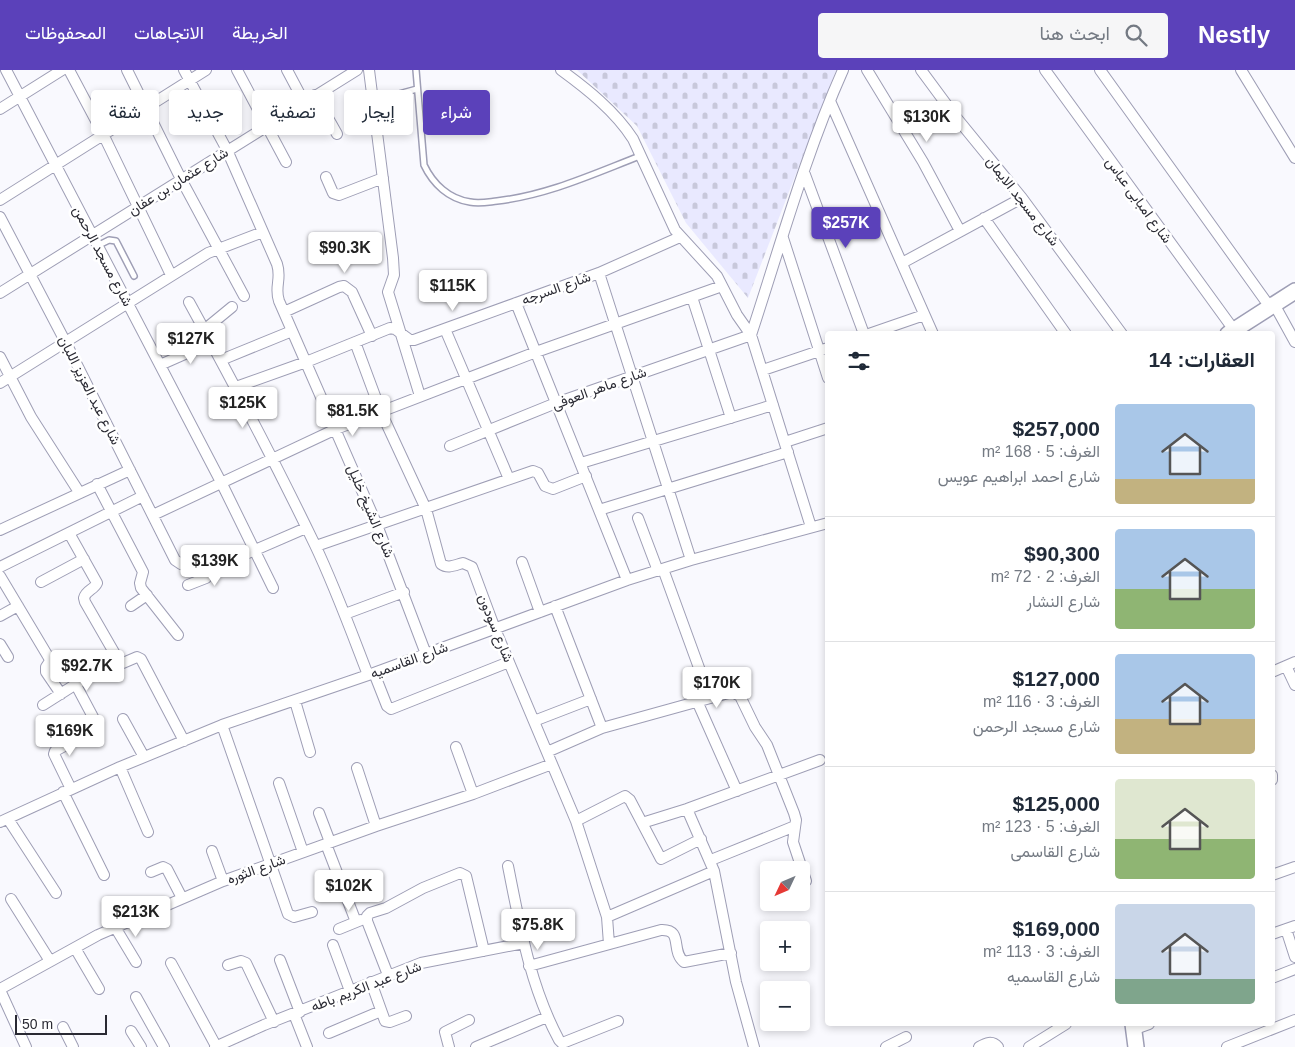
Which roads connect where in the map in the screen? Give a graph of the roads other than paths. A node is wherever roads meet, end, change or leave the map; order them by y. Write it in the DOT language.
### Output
graph roads {
  1 [pos="6,70"];
  2 [pos="62,70"];
  3 [pos="69,70"];
  4 [pos="126,70"];
  5 [pos="184,70"];
  6 [pos="206,70"];
  7 [pos="237,70"];
  8 [pos="286,70"];
  9 [pos="356,70"];
  10 [pos="369,70"];
  11 [pos="416,70"];
  12 [pos="561,70"];
  13 [pos="844,70"];
  14 [pos="867,70"];
  15 [pos="921,70"];
  16 [pos="1045,70"];
  17 [pos="1100,70"];
  18 [pos="1241,70"];
  19 [pos="188,80"];
  20 [pos="417,89"];
  21 [pos="137,90"];
  22 [pos="297,90"];
  23 [pos="323,90"];
  24 [pos="371,90"];
  25 [pos="413,90"];
  26 [pos="20,97"];
  27 [pos="159,99"];
  28 [pos="252,99"];
  29 [pos="830,101"];
  30 [pos="0,109"];
  31 [pos="91,111"];
  32 [pos="334,130"];
  33 [pos="159,134"];
  34 [pos="336,134"];
  35 [pos="101,135"];
  36 [pos="103,135"];
  37 [pos="252,135"];
  38 [pos="271,135"];
  39 [pos="377,135"];
  40 [pos="227,150"];
  41 [pos="641,155"];
  42 [pos="1295,158"];
  43 [pos="286,162"];
  44 [pos="56,165"];
  45 [pos="804,172"];
  46 [pos="326,177"];
  47 [pos="383,178"];
  48 [pos="181,179"];
  49 [pos="1022,198"];
  50 [pos="0,200"];
  51 [pos="138,206"];
  52 [pos="0,217"];
  53 [pos="984,218"];
  54 [pos="263,232"];
  55 [pos="960,232"];
  56 [pos="91,235"];
  57 [pos="680,237"];
  58 [pos="783,238"];
  59 [pos="97,246"];
  60 [pos="217,248"];
  61 [pos="902,263"];
  62 [pos="599,273"];
  63 [pos="30,274"];
  64 [pos="172,275"];
  65 [pos="134,276"];
  66 [pos="722,286"];
  67 [pos="1295,291"];
  68 [pos="0,293"];
  69 [pos="244,296"];
  70 [pos="692,297"];
  71 [pos="189,302"];
  72 [pos="128,303"];
  73 [pos="516,303"];
  74 [pos="1272,306"];
  75 [pos="232,308"];
  76 [pos="284,312"];
  77 [pos="924,315"];
  78 [pos="616,323"];
  79 [pos="445,328"];
  80 [pos="204,330"];
  81 [pos="292,331"];
  82 [pos="863,331"];
  83 [pos="878,331"];
  84 [pos="932,331"];
  85 [pos="1064,331"];
  86 [pos="1120,331"];
  87 [pos="1230,331"];
  88 [pos="1233,331"];
  89 [pos="402,335"];
  90 [pos="751,335"];
  91 [pos="372,336"];
  92 [pos="212,342"];
  93 [pos="355,342"];
  94 [pos="1295,342"];
  95 [pos="66,343"];
  96 [pos="823,349"];
  97 [pos="709,350"];
  98 [pos="536,352"];
  99 [pos="0,357"];
  100 [pos="221,360"];
  101 [pos="306,362"];
  102 [pos="160,365"];
  103 [pos="763,370"];
  104 [pos="632,376"];
  105 [pos="10,377"];
  106 [pos="466,379"];
  107 [pos="0,383"];
  108 [pos="236,387"];
  109 [pos="420,396"];
  110 [pos="556,403"];
  111 [pos="773,405"];
  112 [pos="381,412"];
  113 [pos="731,418"];
  114 [pos="336,429"];
  115 [pos="825,429"];
  116 [pos="488,430"];
  117 [pos="653,442"];
  118 [pos="450,446"];
  119 [pos="786,447"];
  120 [pos="272,459"];
  121 [pos="581,463"];
  122 [pos="130,470"];
  123 [pos="586,476"];
  124 [pos="509,479"];
  125 [pos="97,484"];
  126 [pos="222,484"];
  127 [pos="668,489"];
  128 [pos="79,492"];
  129 [pos="143,496"];
  130 [pos="426,508"];
  131 [pos="599,510"];
  132 [pos="111,512"];
  133 [pos="153,515"];
  134 [pos="638,518"];
  135 [pos="825,524"];
  136 [pos="377,525"];
  137 [pos="811,527"];
  138 [pos="306,528"];
  139 [pos="0,530"];
  140 [pos="69,532"];
  141 [pos="316,546"];
  142 [pos="255,550"];
  143 [pos="84,559"];
  144 [pos="690,560"];
  145 [pos="522,562"];
  146 [pos="0,567"];
  147 [pos="211,569"];
  148 [pos="661,570"];
  149 [pos="0,576"];
  150 [pos="627,580"];
  151 [pos="41,582"];
  152 [pos="188,585"];
  153 [pos="273,588"];
  154 [pos="404,592"];
  155 [pos="147,595"];
  156 [pos="18,606"];
  157 [pos="132,606"];
  158 [pos="555,606"];
  159 [pos="540,612"];
  160 [pos="345,614"];
  161 [pos="0,616"];
  162 [pos="495,629"];
  163 [pos="178,635"];
  164 [pos="0,644"];
  165 [pos="426,654"];
  166 [pos="8,657"];
  167 [pos="117,658"];
  168 [pos="509,662"];
  169 [pos="1290,664"];
  170 [pos="1275,671"];
  171 [pos="371,674"];
  172 [pos="76,685"];
  173 [pos="1295,685"];
  174 [pos="61,694"];
  175 [pos="710,698"];
  176 [pos="591,700"];
  177 [pos="295,701"];
  178 [pos="697,701"];
  179 [pos="43,705"];
  180 [pos="93,717"];
  181 [pos="123,719"];
  182 [pos="534,721"];
  183 [pos="222,725"];
  184 [pos="602,728"];
  185 [pos="90,732"];
  186 [pos="184,741"];
  187 [pos="456,747"];
  188 [pos="310,752"];
  189 [pos="547,752"];
  190 [pos="144,757"];
  191 [pos="820,760"];
  192 [pos="552,764"];
  193 [pos="120,767"];
  194 [pos="357,768"];
  195 [pos="779,775"];
  196 [pos="279,783"];
  197 [pos="67,790"];
  198 [pos="737,791"];
  199 [pos="473,794"];
  200 [pos="687,809"];
  201 [pos="319,813"];
  202 [pos="4,820"];
  203 [pos="576,821"];
  204 [pos="642,823"];
  205 [pos="376,826"];
  206 [pos="795,826"];
  207 [pos="148,832"];
  208 [pos="701,840"];
  209 [pos="328,843"];
  210 [pos="212,851"];
  211 [pos="303,852"];
  212 [pos="800,861"];
  213 [pos="270,863"];
  214 [pos="508,866"];
  215 [pos="712,866"];
  216 [pos="1295,868"];
  217 [pos="151,872"];
  218 [pos="1275,874"];
  219 [pos="104,875"];
  220 [pos="223,881"];
  221 [pos="56,893"];
  222 [pos="182,898"];
  223 [pos="11,899"];
  224 [pos="312,912"];
  225 [pos="367,917"];
  226 [pos="607,917"];
  227 [pos="356,922"];
  228 [pos="115,927"];
  229 [pos="1290,927"];
  230 [pos="339,929"];
  231 [pos="1275,933"];
  232 [pos="524,943"];
  233 [pos="609,944"];
  234 [pos="333,945"];
  235 [pos="74,948"];
  236 [pos="484,951"];
  237 [pos="731,953"];
  238 [pos="1295,956"];
  239 [pos="280,960"];
  240 [pos="50,961"];
  241 [pos="136,962"];
  242 [pos="171,963"];
  243 [pos="228,965"];
  244 [pos="529,966"];
  245 [pos="1295,969"];
  246 [pos="388,975"];
  247 [pos="1275,977"];
  248 [pos="371,982"];
  249 [pos="99,989"];
  250 [pos="0,990"];
  251 [pos="350,991"];
  252 [pos="136,997"];
  253 [pos="381,1011"];
  254 [pos="297,1013"];
  255 [pos="406,1016"];
  256 [pos="546,1017"];
  257 [pos="469,1020"];
  258 [pos="1295,1020"];
  259 [pos="618,1021"];
  260 [pos="274,1022"];
  261 [pos="1063,1026"];
  262 [pos="1134,1026"];
  263 [pos="62,1028"];
  264 [pos="131,1031"];
  265 [pos="329,1033"];
  266 [pos="906,1037"];
  267 [pos="996,1045"];
  268 [pos="752,1046"];
  269 [pos="26,1047"];
  270 [pos="73,1047"];
  271 [pos="141,1047"];
  272 [pos="164,1047"];
  273 [pos="216,1047"];
  274 [pos="307,1047"];
  275 [pos="449,1047"];
  276 [pos="476,1047"];
  277 [pos="886,1047"];
  278 [pos="979,1047"];
  279 [pos="1029,1047"];
  280 [pos="1136,1047"];
  281 [pos="1227,1047"];
  1 -- 26 [label="street, شارع مسجد الرحمن"];
  2 -- 26 [label="street"];
  3 -- 31 [label="street"];
  4 -- 21 [label="street"];
  5 -- 19 [label="street, شارع الشيخ خليل"];
  6 -- 19 [label="street"];
  7 -- 28 [label="street"];
  8 -- 22 [label="street"];
  9 -- 23 [label="street, شارع عثمان بن عفان"];
  10 -- 24 [label="street"];
  11 -- 20 [label="lane"];
  12 -- 41 [label="street"];
  13 -- 29 [label="street"];
  14 -- 55 [label="street"];
  15 -- 49 [label="street, شارع مسجد الايمان"];
  16 -- 87 [label="street, شارع امبابى عباس"];
  17 -- 74 [label="street"];
  18 -- 42 [label="street"];
  19 -- 27 [label="street"];
  19 -- 40 [label="street, شارع الشيخ خليل"];
  20 -- 25 [label="lane"];
  20 -- 41 [label="lane"];
  26 -- 30 [label="street"];
  26 -- 44 [label="street, شارع مسجد الرحمن"];
  29 -- 45 [label="street"];
  29 -- 61 [label="street"];
  32 -- 34 [label="street"];
  33 -- 48 [label="street"];
  35 -- 44 [label="street"];
  36 -- 51 [label="street"];
  37 -- 40 [label="street, شارع عثمان بن عفان"];
  38 -- 43 [label="street"];
  39 -- 47 [label="street"];
  40 -- 48 [label="street, شارع عثمان بن عفان"];
  40 -- 54 [label="street, شارع الشيخ خليل"];
  41 -- 57 [label="street"];
  44 -- 50 [label="street"];
  44 -- 56 [label="street, شارع مسجد الرحمن"];
  45 -- 58 [label="street"];
  45 -- 82 [label="street"];
  46 -- 47 [label="street"];
  47 -- 89 [label="street"];
  48 -- 51 [label="street, شارع عثمان بن عفان"];
  48 -- 60 [label="street"];
  49 -- 53 [label="street"];
  49 -- 86 [label="street, شارع مسجد الايمان"];
  51 -- 56 [label="street, شارع عثمان بن عفان"];
  51 -- 64 [label="street"];
  52 -- 63 [label="street, شارع عبد العزيز اللبان"];
  53 -- 55 [label="street"];
  53 -- 85 [label="street"];
  54 -- 60 [label="street"];
  54 -- 76 [label="street, شارع الشيخ خليل"];
  55 -- 61 [label="street"];
  56 -- 59 [label="street, شارع مسجد الرحمن"];
  56 -- 63 [label="street, شارع عثمان بن عفان"];
  57 -- 62 [label="street, شارع السرجه"];
  57 -- 66 [label="street"];
  58 -- 90 [label="street"];
  58 -- 96 [label="street"];
  59 -- 65 [label="lane"];
  59 -- 72 [label="street, شارع مسجد الرحمن"];
  60 -- 64 [label="street"];
  60 -- 69 [label="street"];
  61 -- 77 [label="street"];
  62 -- 73 [label="street, شارع السرجه"];
  62 -- 78 [label="street"];
  63 -- 68 [label="street, شارع عثمان بن عفان"];
  63 -- 95 [label="street, شارع عبد العزيز اللبان"];
  64 -- 72 [label="street"];
  66 -- 70 [label="street"];
  66 -- 90 [label="street"];
  67 -- 74 [label="main road"];
  70 -- 78 [label="street"];
  70 -- 97 [label="street"];
  71 -- 80 [label="street"];
  72 -- 95 [label="street"];
  72 -- 102 [label="street, شارع مسجد الرحمن"];
  73 -- 79 [label="street, شارع السرجه"];
  73 -- 98 [label="street"];
  74 -- 88 [label="main road"];
  74 -- 94 [label="street"];
  75 -- 80 [label="street"];
  76 -- 81 [label="street, شارع الشيخ خليل"];
  76 -- 91 [label="street"];
  77 -- 83 [label="street"];
  77 -- 84 [label="street"];
  78 -- 98 [label="street"];
  78 -- 104 [label="street"];
  79 -- 89 [label="street, شارع السرجه"];
  79 -- 106 [label="street"];
  80 -- 92 [label="street"];
  81 -- 100 [label="street"];
  81 -- 101 [label="street, شارع الشيخ خليل"];
  89 -- 91 [label="street, شارع السرجه"];
  89 -- 109 [label="street"];
  90 -- 97 [label="street, شارع ماهر العوفى"];
  90 -- 103 [label="street"];
  91 -- 93 [label="street, شارع السرجه"];
  92 -- 100 [label="street"];
  92 -- 102 [label="street"];
  93 -- 101 [label="street, شارع السرجه"];
  93 -- 112 [label="street, شارع سودون"];
  95 -- 105 [label="street"];
  95 -- 122 [label="street, شارع عبد العزيز اللبان"];
  96 -- 103 [label="street"];
  97 -- 104 [label="street, شارع ماهر العوفى"];
  97 -- 113 [label="street"];
  98 -- 106 [label="street"];
  98 -- 110 [label="street"];
  99 -- 105 [label="street"];
  100 -- 108 [label="street"];
  101 -- 108 [label="street, شارع السرجه"];
  101 -- 114 [label="street, شارع الشيخ خليل"];
  102 -- 126 [label="street, شارع مسجد الرحمن"];
  103 -- 111 [label="street"];
  104 -- 110 [label="street, شارع ماهر العوفى"];
  104 -- 117 [label="street"];
  105 -- 107 [label="street"];
  105 -- 128 [label="street"];
  106 -- 109 [label="street"];
  106 -- 116 [label="street"];
  108 -- 120 [label="street"];
  109 -- 112 [label="street"];
  110 -- 116 [label="street, شارع ماهر العوفى"];
  110 -- 121 [label="street"];
  111 -- 113 [label="street"];
  111 -- 119 [label="street"];
  112 -- 114 [label="street"];
  112 -- 130 [label="street, شارع سودون"];
  113 -- 117 [label="street"];
  114 -- 120 [label="street"];
  114 -- 136 [label="street, شارع الشيخ خليل"];
  115 -- 119 [label="street"];
  116 -- 118 [label="street, شارع ماهر العوفى"];
  116 -- 124 [label="street"];
  117 -- 121 [label="street"];
  117 -- 127 [label="street"];
  119 -- 127 [label="street"];
  119 -- 137 [label="street"];
  120 -- 126 [label="street"];
  120 -- 138 [label="street"];
  121 -- 123 [label="street"];
  122 -- 125 [label="street"];
  122 -- 129 [label="street, شارع عبد العزيز اللبان"];
  123 -- 124 [label="street"];
  123 -- 131 [label="street"];
  124 -- 130 [label="street"];
  125 -- 128 [label="street"];
  125 -- 132 [label="street"];
  126 -- 133 [label="street"];
  126 -- 142 [label="street, شارع مسجد الرحمن"];
  127 -- 131 [label="street"];
  127 -- 144 [label="street"];
  128 -- 139 [label="street"];
  129 -- 132 [label="street"];
  129 -- 133 [label="street, شارع عبد العزيز اللبان"];
  130 -- 136 [label="street"];
  130 -- 162 [label="street, شارع سودون"];
  131 -- 150 [label="street"];
  132 -- 140 [label="street"];
  132 -- 155 [label="street"];
  133 -- 147 [label="street, شارع عبد العزيز اللبان"];
  134 -- 148 [label="street"];
  135 -- 137 [label="street, شارع القاسميه"];
  136 -- 141 [label="street"];
  136 -- 154 [label="street, شارع الشيخ خليل"];
  137 -- 144 [label="street, شارع القاسميه"];
  138 -- 141 [label="street"];
  138 -- 142 [label="street"];
  140 -- 143 [label="street"];
  140 -- 146 [label="street"];
  141 -- 160 [label="street"];
  142 -- 147 [label="street"];
  142 -- 153 [label="street, شارع مسجد الرحمن"];
  143 -- 151 [label="street"];
  143 -- 167 [label="street"];
  144 -- 148 [label="street, شارع القاسميه"];
  145 -- 159 [label="street"];
  147 -- 152 [label="street"];
  148 -- 150 [label="street, شارع القاسميه"];
  148 -- 175 [label="street"];
  149 -- 156 [label="street"];
  150 -- 158 [label="street, شارع القاسميه"];
  154 -- 160 [label="street"];
  154 -- 165 [label="street, شارع الشيخ خليل"];
  155 -- 157 [label="street"];
  155 -- 163 [label="street"];
  156 -- 161 [label="street"];
  156 -- 174 [label="street"];
  158 -- 159 [label="street, شارع القاسميه"];
  158 -- 176 [label="street"];
  159 -- 162 [label="street, شارع القاسميه"];
  160 -- 171 [label="street"];
  162 -- 165 [label="street, شارع القاسميه"];
  162 -- 168 [label="street, شارع سودون"];
  164 -- 166 [label="street"];
  165 -- 171 [label="street, شارع القاسميه"];
  167 -- 172 [label="street"];
  167 -- 186 [label="street"];
  168 -- 171 [label="street"];
  168 -- 182 [label="street, شارع سودون"];
  169 -- 170 [label="street"];
  169 -- 173 [label="street"];
  171 -- 177 [label="street, شارع القاسميه"];
  172 -- 174 [label="street"];
  172 -- 180 [label="street"];
  174 -- 179 [label="street"];
  175 -- 178 [label="street"];
  175 -- 195 [label="street"];
  176 -- 182 [label="street"];
  176 -- 184 [label="street"];
  177 -- 183 [label="street, شارع القاسميه"];
  177 -- 188 [label="street"];
  178 -- 184 [label="street"];
  178 -- 198 [label="street"];
  181 -- 190 [label="street"];
  182 -- 189 [label="street, شارع سودون"];
  183 -- 186 [label="street, شارع القاسميه"];
  183 -- 213 [label="street"];
  184 -- 189 [label="street"];
  185 -- 197 [label="street"];
  186 -- 190 [label="street, شارع القاسميه"];
  187 -- 199 [label="street"];
  189 -- 192 [label="street, شارع سودون"];
  190 -- 193 [label="street, شارع القاسميه"];
  191 -- 195 [label="street"];
  192 -- 199 [label="street, شارع الثوره"];
  192 -- 203 [label="street, شارع سودون"];
  193 -- 197 [label="street, شارع القاسميه"];
  193 -- 207 [label="street"];
  194 -- 205 [label="street"];
  195 -- 198 [label="street"];
  195 -- 206 [label="street"];
  196 -- 211 [label="street"];
  197 -- 202 [label="street, شارع القاسميه"];
  197 -- 219 [label="street"];
  198 -- 200 [label="street"];
  199 -- 205 [label="street, شارع الثوره"];
  200 -- 204 [label="street"];
  200 -- 208 [label="street"];
  201 -- 209 [label="street"];
  202 -- 221 [label="street"];
  203 -- 204 [label="street"];
  203 -- 226 [label="street, شارع سودون"];
  204 -- 208 [label="street"];
  205 -- 209 [label="street, شارع الثوره"];
  206 -- 212 [label="street"];
  206 -- 215 [label="street"];
  208 -- 215 [label="street"];
  209 -- 211 [label="street, شارع الثوره"];
  209 -- 227 [label="street"];
  210 -- 220 [label="street"];
  211 -- 213 [label="street, شارع الثوره"];
  213 -- 220 [label="street, شارع الثوره"];
  213 -- 224 [label="street"];
  214 -- 232 [label="street"];
  215 -- 226 [label="street"];
  215 -- 237 [label="street"];
  216 -- 218 [label="street"];
  217 -- 222 [label="street"];
  220 -- 222 [label="street, شارع الثوره"];
  222 -- 228 [label="street, شارع الثوره"];
  223 -- 240 [label="street"];
  225 -- 227 [label="street"];
  225 -- 236 [label="street"];
  225 -- 246 [label="street"];
  226 -- 233 [label="street, شارع سودون"];
  227 -- 230 [label="street"];
  228 -- 235 [label="street, شارع الثوره"];
  228 -- 241 [label="street"];
  229 -- 231 [label="street"];
  229 -- 238 [label="street"];
  232 -- 236 [label="street, شارع عبد الكريم باطه"];
  232 -- 244 [label="street"];
  233 -- 237 [label="street"];
  233 -- 244 [label="street"];
  234 -- 251 [label="street"];
  235 -- 240 [label="street, شارع الثوره"];
  235 -- 249 [label="street"];
  236 -- 246 [label="street, شارع عبد الكريم باطه"];
  237 -- 268 [label="street"];
  239 -- 254 [label="street"];
  240 -- 250 [label="street, شارع الثوره"];
  242 -- 273 [label="street"];
  243 -- 260 [label="street"];
  244 -- 256 [label="street"];
  245 -- 247 [label="street"];
  246 -- 248 [label="street, شارع عبد الكريم باطه"];
  248 -- 251 [label="street, شارع عبد الكريم باطه"];
  248 -- 253 [label="street"];
  250 -- 269 [label="street"];
  251 -- 254 [label="street, شارع عبد الكريم باطه"];
  252 -- 272 [label="street"];
  253 -- 255 [label="street"];
  253 -- 265 [label="street"];
  254 -- 260 [label="street, شارع عبد الكريم باطه"];
  254 -- 274 [label="street"];
  256 -- 259 [label="street"];
  256 -- 276 [label="street"];
  257 -- 275 [label="street"];
  258 -- 281 [label="street"];
  260 -- 273 [label="street, شارع عبد الكريم باطه"];
  261 -- 279 [label="street"];
  262 -- 280 [label="main road"];
  263 -- 270 [label="street"];
  264 -- 271 [label="street"];
  266 -- 277 [label="street"];
  267 -- 278 [label="street"];
}
